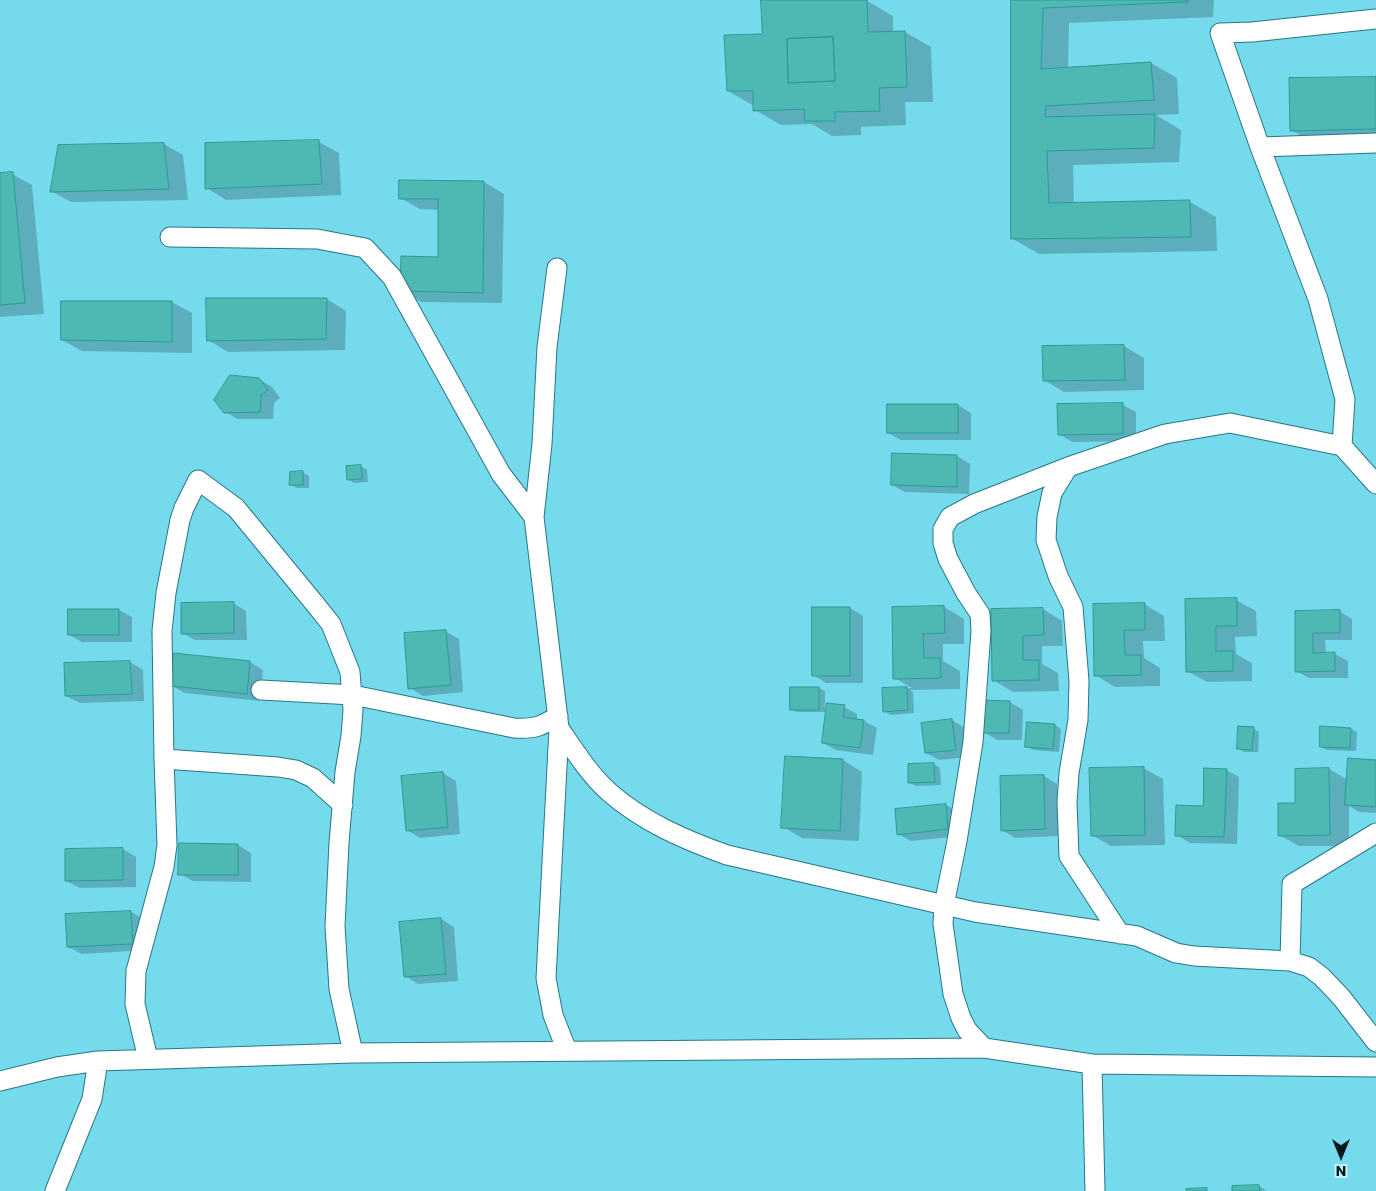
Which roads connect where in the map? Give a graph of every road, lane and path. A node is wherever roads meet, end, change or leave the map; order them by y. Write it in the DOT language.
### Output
graph roads {
  1 [pos="1376,19"];
  2 [pos="1376,144"];
  3 [pos="1260,146"];
  4 [pos="170,237"];
  5 [pos="557,268"];
  6 [pos="1342,446"];
  7 [pos="1068,467"];
  8 [pos="1376,484"];
  9 [pos="534,517"];
  10 [pos="261,690"];
  11 [pos="353,695"];
  12 [pos="558,722"];
  13 [pos="164,759"];
  14 [pos="342,805"];
  15 [pos="1376,833"];
  16 [pos="944,905"];
  17 [pos="1120,934"];
  18 [pos="1290,961"];
  19 [pos="1376,1042"];
  20 [pos="984,1048"];
  21 [pos="567,1051"];
  22 [pos="353,1053"];
  23 [pos="148,1059"];
  24 [pos="98,1060"];
  25 [pos="1092,1064"];
  26 [pos="1376,1067"];
  27 [pos="0,1081"];
  28 [pos="55,1191"];
  29 [pos="1095,1191"];
  1 -- 3 [label="street"];
  2 -- 3 [label="street"];
  3 -- 6 [label="street"];
  4 -- 9 [label="street"];
  5 -- 9 [label="street"];
  6 -- 7 [label="street"];
  6 -- 8 [label="street"];
  7 -- 16 [label="street"];
  7 -- 17 [label="street"];
  9 -- 12 [label="street"];
  10 -- 11 [label="street"];
  11 -- 12 [label="street"];
  11 -- 13 [label="street"];
  11 -- 14 [label="street"];
  12 -- 16 [label="street"];
  12 -- 21 [label="street"];
  13 -- 14 [label="street"];
  13 -- 23 [label="street"];
  14 -- 22 [label="street"];
  15 -- 18 [label="street"];
  16 -- 17 [label="street"];
  16 -- 20 [label="street"];
  17 -- 18 [label="street"];
  18 -- 19 [label="street"];
  20 -- 21 [label="street"];
  20 -- 25 [label="street"];
  21 -- 22 [label="street"];
  22 -- 23 [label="street"];
  23 -- 24 [label="street"];
  24 -- 27 [label="street"];
  24 -- 28 [label="street"];
  25 -- 26 [label="street"];
  25 -- 29 [label="street"];
}
